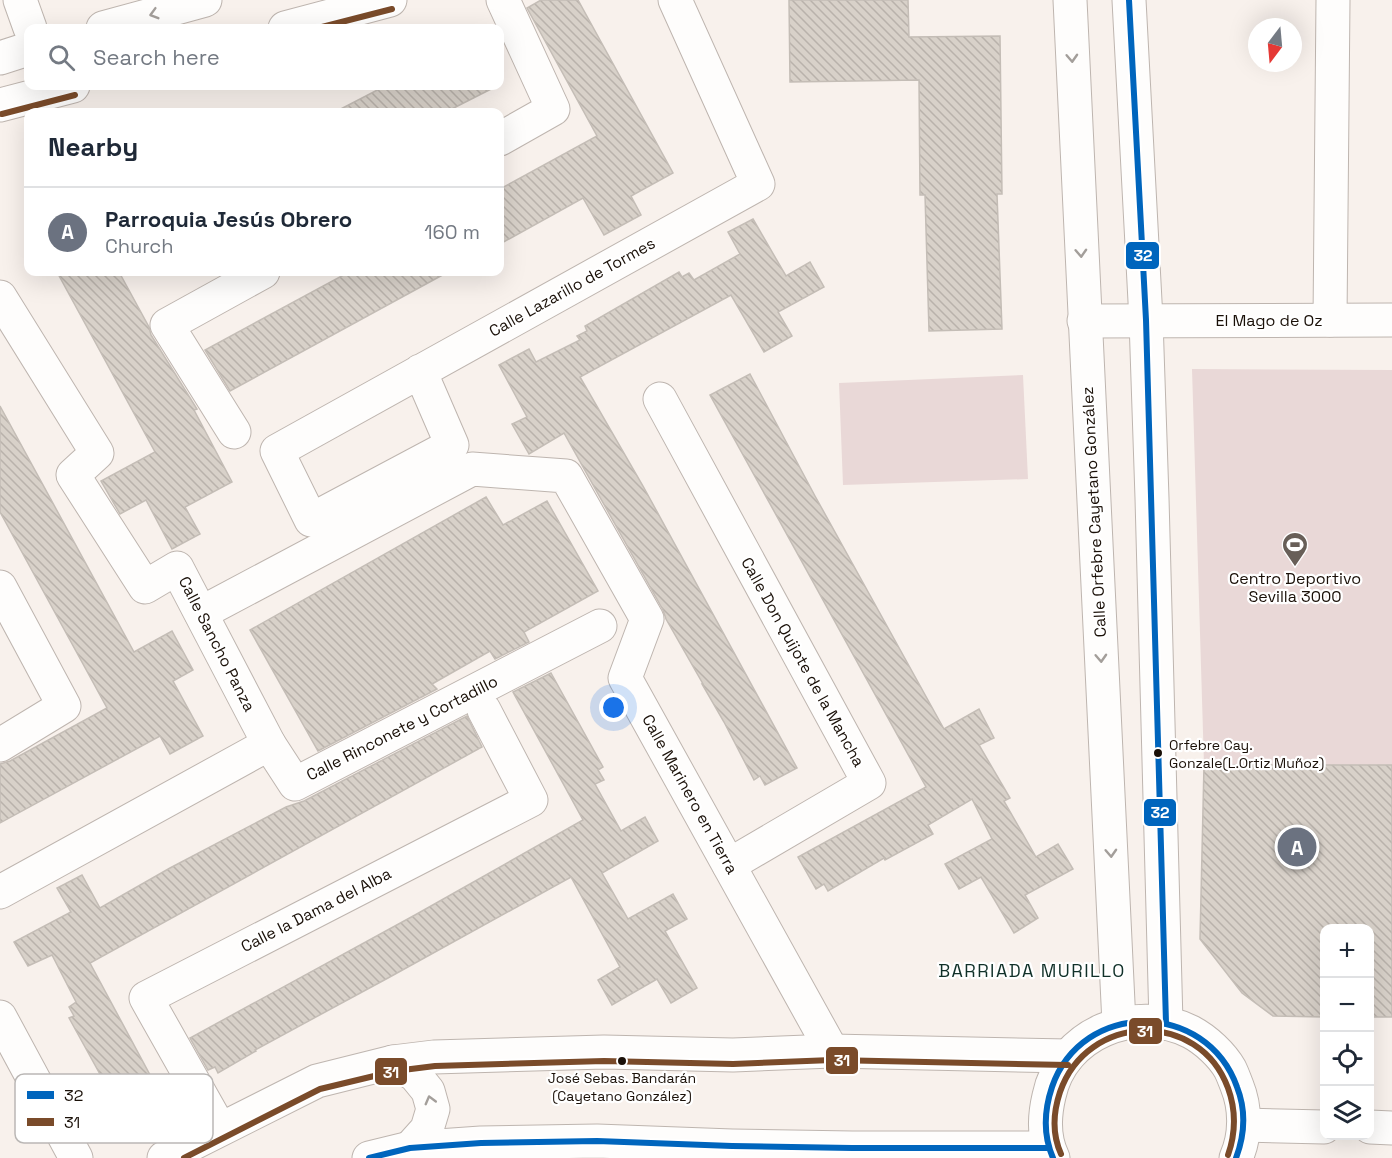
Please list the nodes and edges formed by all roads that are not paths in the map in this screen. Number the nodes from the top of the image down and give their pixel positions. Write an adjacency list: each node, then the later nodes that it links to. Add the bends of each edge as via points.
1 (20, 0): 9 (street)
2 (205, 0): 10 (street, one-way to 10)
3 (390, 0): 11 (street)
4 (503, 0): 16 (street, via 553,109)
5 (675, 0): 23 (street, Calle Lazarillo de Tormes, via 758,184)
6 (1070, 0): 22 (street, Calle Orfebre Cayetano González, one-way to 22)
7 (1129, 0): 19 (street)
8 (1333, 0): 20 (street)
9 (29, 24)
10 (117, 24)
11 (300, 24)
12 (24, 50): 13 (street)
13 (0, 58)
14 (58, 90): 15 (street)
15 (0, 105)
16 (504, 137)
17 (256, 276): 25 (street, via 167,325)
18 (0, 297): 27 (street, Calle Sancho Panza, via 97,453 73,475 145,587 177,568)
19 (1146, 320): 20 (street, El Mago de Oz); 22 (street, El Mago de Oz); 35 (street)
20 (1330, 320): 21 (street, El Mago de Oz)
21 (1392, 320)
22 (1084, 321): 36 (street, Calle Orfebre Cayetano González, one-way to 36)
23 (420, 371): 23 (street, Calle Lazarillo de Tormes, via 277,451 311,520 452,445)
24 (660, 399): 32 (street, Calle Don Quijote de la Mancha, via 869,783)
25 (234, 432)
26 (0, 587): 31 (street, via 64,706)
27 (201, 614): 30 (street, Calle Sancho Panza); 32 (street, Calle Marinero en Tierra, via 472,469 566,476 647,619 625,678)
28 (600, 626): 30 (street, Calle Rinconete y Cortadillo, via 296,784)
29 (484, 710): 41 (street, Calle la Dama del Alba, via 531,800 146,999)
30 (269, 744): 33 (street)
31 (0, 745)
32 (729, 865): 37 (street, Calle Marinero en Tierra)
33 (0, 892)
34 (0, 1017): 40 (street)
35 (1166, 1023): 36 (street); 43 (street, via 1191,1032 1213,1048 1230,1068 1241,1096)
36 (1119, 1024): 38 (street, via 1100,1031)
37 (832, 1051): 38 (street); 39 (street, via 733,1055 604,1052 434,1057)
38 (1068, 1056): 54 (street, via 1051,1084 1044,1116)
39 (393, 1062): 47 (street, via 317,1081); 51 (street, one-way to 39, via 427,1129 433,1109 428,1091 415,1075)
40 (31, 1074)
41 (189, 1074)
42 (213, 1117): 47 (street, Calle la Dama del Alba)
43 (1244, 1125): 44 (street); 58 (street)
44 (1320, 1127)
45 (1374, 1127): 46 (street)
46 (1392, 1128)
47 (220, 1129): 48 (street)
48 (213, 1133)
49 (68, 1143): 55 (street)
50 (193, 1143): 56 (street)
51 (410, 1148): 52 (street); 57 (street)
52 (485, 1150): 53 (street, via 597,1141)
53 (733, 1152): 54 (street, via 852,1148)
54 (1051, 1153)
55 (76, 1158)
56 (164, 1158)
57 (369, 1158)
58 (1236, 1158)

